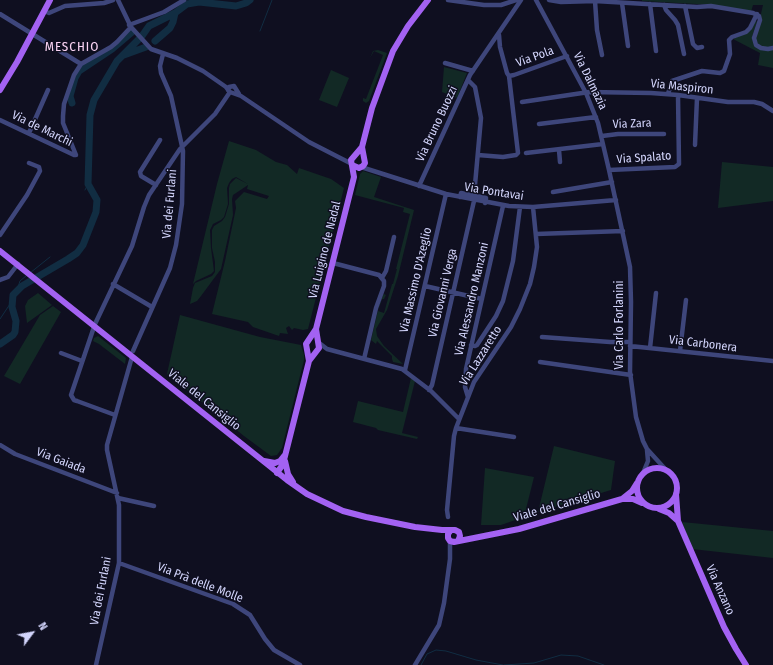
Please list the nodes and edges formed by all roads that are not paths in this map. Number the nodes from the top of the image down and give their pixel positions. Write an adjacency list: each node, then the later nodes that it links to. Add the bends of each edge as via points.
1 (50, 0): 18 (main road)
2 (113, 0): 18 (street, via 63,7 49,13)
3 (118, 0): 21 (street)
4 (184, 0): 21 (street)
5 (428, 0): 58 (main road, via 393,51 372,108)
6 (448, 0): 13 (street, via 484,5)
7 (516, 0): 13 (street)
8 (521, 0): 17 (street, Via Bruno Buozzi)
9 (536, 0): 33 (street, Via Dalmazia)
10 (549, 0): 11 (street)
11 (595, 1): 12 (street); 32 (street)
12 (622, 3): 14 (street); 25 (street)
13 (508, 4): 17 (street, via 512,3)
14 (650, 4): 15 (street); 29 (street)
15 (664, 5): 16 (street); 31 (street, via 678,25)
16 (685, 6): 20 (street, via 711,6); 27 (street, via 693,44 697,48)
17 (515, 8): 22 (street, Via Bruno Buozzi)
18 (44, 11): 23 (main road)
19 (0, 14): 23 (street)
20 (757, 14): 28 (street, via 760,23 754,34 755,42 761,48); 43 (street, via 746,32 729,40 730,54 724,71 702,71 672,81)
21 (135, 32): 30 (street, via 151,49); 35 (street)
22 (500, 32): 24 (street, Via Bruno Buozzi); 26 (street)
23 (32, 34): 35 (street); 39 (main road)
24 (491, 45): 26 (street, via 496,44); 36 (street, Via Bruno Buozzi)
25 (628, 46)
26 (500, 47): 37 (street)
27 (702, 47)
28 (773, 48)
29 (656, 51)
30 (163, 54): 41 (street, via 198,69); 56 (street, Via dei Furlani, via 160,66 162,77 171,96)
31 (684, 54)
32 (602, 55)
33 (567, 56): 37 (street, Via Pola); 42 (street, Via Dalmazia)
34 (445, 63): 36 (street)
35 (81, 64): 51 (street, Via de Marchi, via 72,79 63,116 63,123 76,155)
36 (473, 71): 38 (street, Via Bruno Buozzi)
37 (509, 76): 61 (street, via 518,154 503,157)
38 (468, 80): 61 (street, Via Giovanni Verga, via 475,87 479,104 481,126); 74 (street, Via Bruno Buozzi)
39 (0, 90)
40 (48, 90): 51 (street)
41 (231, 91): 56 (street, via 215,114); 63 (street, via 309,142)
42 (586, 93): 43 (street, Via Maspiron); 46 (street, Via Maspiron); 48 (street, Via Dalmazia)
43 (668, 94): 44 (street, Via Maspiron)
44 (678, 95): 45 (street, Via Maspiron); 70 (street, Via Spalato, via 679,164 675,167)
45 (697, 98): 47 (street, Via Maspiron, via 754,102); 57 (street)
46 (522, 102)
47 (773, 111)
48 (596, 117): 50 (street); 53 (street, Via Dalmazia)
49 (0, 120): 51 (street, Via de Marchi)
50 (539, 124)
51 (29, 133)
52 (664, 134): 53 (street, Via Zara)
53 (602, 136): 55 (street, Via Dalmazia)
54 (160, 140): 73 (street, via 140,172)
55 (603, 144): 59 (street); 70 (street, Via Dalmazia)
56 (182, 146): 64 (street); 68 (street, Via dei Furlani)
57 (695, 146)
58 (362, 147): 62 (main road); 67 (main road)
59 (559, 150): 60 (street); 65 (street)
60 (526, 153)
61 (478, 155): 77 (street, Via Giovanni Verga)
62 (355, 156): 63 (street); 67 (main road, via 360,155); 69 (main road, via 351,160)
63 (340, 157): 69 (street)
64 (173, 159): 68 (street, via 180,159); 73 (street)
65 (560, 162)
66 (29, 163): 84 (street, via 39,167 40,171)
67 (362, 163): 69 (main road, via 357,168); 71 (main road, Via Luigino de Nadal); 74 (street, Via Pontavai, via 373,170)
68 (183, 165): 97 (street, Via dei Furlani, via 182,204 175,252 166,279)
69 (352, 165): 71 (main road, Via Luigino de Nadal)
70 (610, 170): 72 (street, Via Dalmazia)
71 (354, 177): 87 (main road, Via Luigino de Nadal)
72 (612, 182): 75 (street); 78 (street, Via Dalmazia)
73 (156, 185): 91 (street, via 146,203 132,246)
74 (418, 186): 76 (street, Via Pontavai)
75 (554, 192)
76 (446, 194): 77 (street, Via Pontavai); 92 (street, Via Massimo D'Azeglio)
77 (474, 198): 79 (street, Via Pontavai); 93 (street, Via Giovanni Verga)
78 (616, 200): 81 (street, Via Pontavai); 82 (street, Via Carlo Forlanini)
79 (503, 206): 80 (street, Via Pontavai); 95 (street, Via Alessandro Manzoni)
80 (520, 207): 81 (street, Via Pontavai); 104 (street, via 513,261 503,301 477,345)
81 (533, 207): 83 (street, Via Lazzaretto)
82 (623, 231): 83 (street); 103 (street, Via Carlo Forlanini, via 630,276)
83 (536, 234): 120 (street, Via Lazzaretto, via 537,247 528,290 508,332 474,382)
84 (0, 235)
85 (394, 237): 89 (street)
86 (0, 251): 88 (main road, Viale del Cansiglio)
87 (333, 263): 89 (street, via 377,274); 99 (main road, Via Luigino de Nadal)
88 (18, 264): 90 (street, via 8,277); 98 (main road, Viale del Cansiglio)
89 (382, 278): 112 (street, via 384,286)
90 (0, 280)
91 (113, 284): 97 (street); 98 (street)
92 (424, 286): 93 (street); 117 (street, Via Massimo D'Azeglio)
93 (453, 293): 95 (street); 119 (street, Via Giovanni Verga)
94 (656, 293): 105 (street)
95 (482, 299): 104 (street, Via Alessandro Manzoni)
96 (686, 300): 109 (street)
97 (152, 307): 111 (street, Via dei Furlani)
98 (94, 326): 111 (main road, Viale del Cansiglio); 113 (street)
99 (316, 330): 101 (main road, Via Luigino de Nadal); 102 (main road, Via Luigino de Nadal)
100 (542, 337): 103 (street, Via Carbonera)
101 (307, 342): 102 (main road, via 312,339); 106 (main road, Via Luigino de Nadal)
102 (318, 342): 107 (street); 108 (main road, Via Luigino de Nadal, via 319,348)
103 (630, 344): 105 (street, Via Carbonera); 118 (street, Via Carlo Forlanini)
104 (471, 345): 120 (street, Via Alessandro Manzoni, via 465,390)
105 (650, 348): 109 (street, Via Carbonera)
106 (306, 349): 108 (main road, via 310,352); 114 (main road, Via Luigino de Nadal)
107 (326, 349): 108 (street); 112 (street)
108 (316, 351): 114 (main road, Via Luigino de Nadal)
109 (680, 351): 115 (street, Via Carbonera)
110 (61, 353): 113 (street)
111 (133, 354): 121 (street, Via dei Furlani); 128 (main road, Viale del Cansiglio)
112 (364, 359): 117 (street)
113 (82, 361): 121 (street, via 71,392 72,398)
114 (309, 361): 127 (main road, Via Luigino de Nadal)
115 (773, 361)
116 (540, 362): 118 (street)
117 (405, 370): 119 (street)
118 (631, 375): 126 (street, Via Carlo Forlanini, via 636,417)
119 (429, 390): 122 (street)
120 (468, 397): 122 (street, Via Lazzaretto)
121 (115, 415): 135 (street, Via dei Furlani, via 107,450)
122 (460, 419): 123 (street, Via Lazzaretto)
123 (456, 428): 124 (street); 140 (street, Via Lazzaretto)
124 (514, 437)
125 (0, 445): 135 (street, Via Gaiada, via 14,454)
126 (647, 449): 129 (street, Via Carlo Forlanini); 131 (street, Via Carlo Forlanini, via 648,461)
127 (285, 456): 128 (main road, via 275,463); 130 (main road, Via Luigino de Nadal); 133 (main road, Via Luigino de Nadal, via 288,474)
128 (262, 461): 130 (main road, Viale del Cansiglio)
129 (667, 471): 131 (main road, via 652,468); 134 (main road, via 675,479)
130 (277, 473): 133 (main road, Viale del Cansiglio)
131 (643, 473): 132 (main road)
132 (637, 483): 136 (main road, Viale del Cansiglio); 137 (main road, via 637,494)
133 (297, 488): 142 (main road, Viale del Cansiglio, via 343,511)
134 (676, 494): 139 (main road, via 672,502); 141 (main road, Via Anzano)
135 (118, 495): 138 (street, Via Gaiada); 146 (street, Via dei Furlani)
136 (622, 499): 137 (main road, Viale del Cansiglio, via 633,499); 144 (main road, Viale del Cansiglio)
137 (642, 503): 139 (main road, via 650,508)
138 (154, 506)
139 (659, 509): 141 (main road)
140 (448, 517)
141 (678, 521): 150 (main road, Via Anzano, via 724,627)
142 (415, 527): 143 (main road, Viale del Cansiglio); 145 (main road, Viale del Cansiglio, via 444,534)
143 (456, 531): 144 (main road, Viale del Cansiglio, via 467,535); 145 (main road, via 460,536); 145 (main road, via 449,532)
144 (497, 534): 145 (main road, Viale del Cansiglio)
145 (453, 540): 149 (street, via 439,625)
146 (119, 563): 147 (street, Via dei Furlani); 148 (street, Via Prà delle Molle, via 238,606 250,615 274,650)
147 (96, 665)
148 (300, 665)
149 (415, 665)
150 (746, 665)

